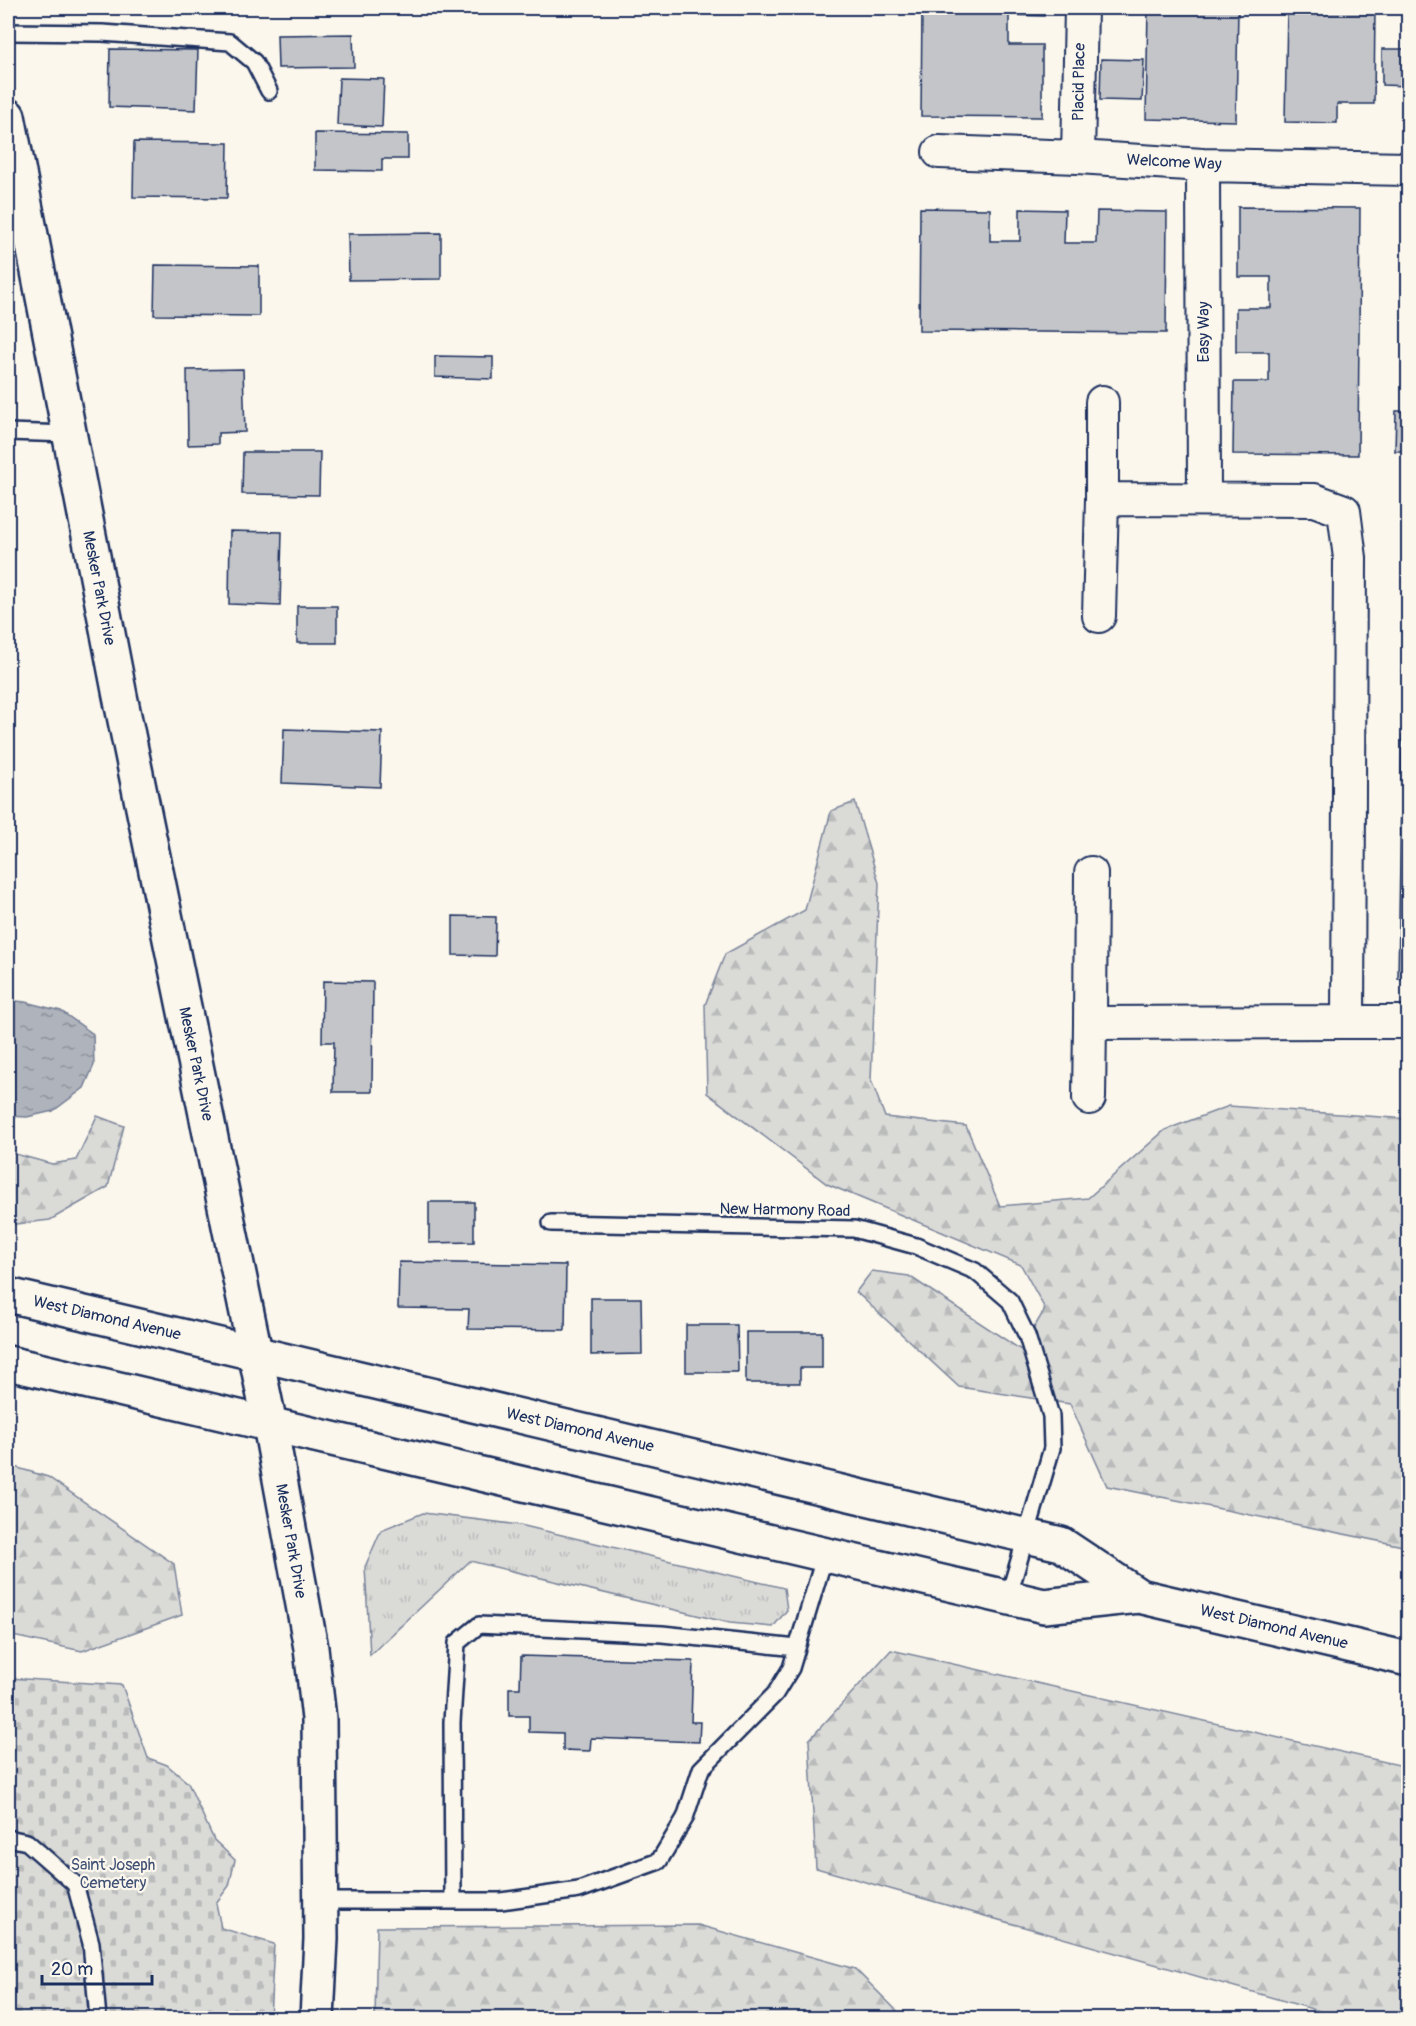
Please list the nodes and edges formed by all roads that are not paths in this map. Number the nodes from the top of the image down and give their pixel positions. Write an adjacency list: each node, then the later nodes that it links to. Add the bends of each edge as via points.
1 (1081, 8): 6 (street, Placid Place)
2 (8, 32): 3 (lane, via 102,33 230,42 254,62)
3 (269, 91)
4 (8, 117): 11 (main road, Mesker Park Drive)
5 (939, 152): 6 (street, Welcome Way)
6 (1078, 157): 7 (street, Welcome Way)
7 (1203, 165): 8 (street, Welcome Way); 12 (street, Easy Way)
8 (1408, 169)
9 (1102, 402): 13 (street)
10 (8, 432): 11 (lane)
11 (69, 434): 22 (main road, Mesker Park Drive)
12 (1204, 498): 13 (street); 16 (street, via 1314,500 1344,511 1350,558)
13 (1102, 499): 14 (street)
14 (1099, 616)
15 (1091, 873): 18 (street)
16 (1348, 1022): 17 (street); 18 (street)
17 (1408, 1022)
18 (1090, 1023): 19 (street)
19 (1089, 1098)
20 (551, 1223): 25 (lane, New Harmony Road, via 854,1229 916,1246 975,1271 1010,1301 1028,1336 1051,1416 1052,1448)
21 (8, 1295): 22 (main road, West Diamond Avenue)
22 (255, 1353): 24 (main road, Mesker Park Drive); 25 (main road, West Diamond Avenue)
23 (8, 1363): 24 (main road, West Diamond Avenue)
24 (270, 1425): 26 (main road, West Diamond Avenue); 32 (main road, Mesker Park Drive, via 311,1648 319,1719)
25 (1026, 1536): 27 (main road, West Diamond Avenue, via 1061,1544); 28 (lane, New Harmony Road)
26 (825, 1555): 28 (main road, West Diamond Avenue); 29 (lane)
27 (1139, 1596): 28 (main road, West Diamond Avenue, via 1044,1606); 30 (main road, West Diamond Avenue)
28 (1008, 1598)
29 (797, 1648): 33 (lane, via 791,1668 775,1694 701,1769 685,1818 658,1861 579,1890 501,1901); 33 (lane, via 662,1634 479,1625 457,1643 452,1722)
30 (1408, 1659)
31 (8, 1838): 34 (lane, via 27,1842 75,1884 91,1943)
32 (320, 1901): 33 (lane); 35 (main road, Mesker Park Drive)
33 (453, 1901)
34 (98, 2019)
35 (317, 2019)

